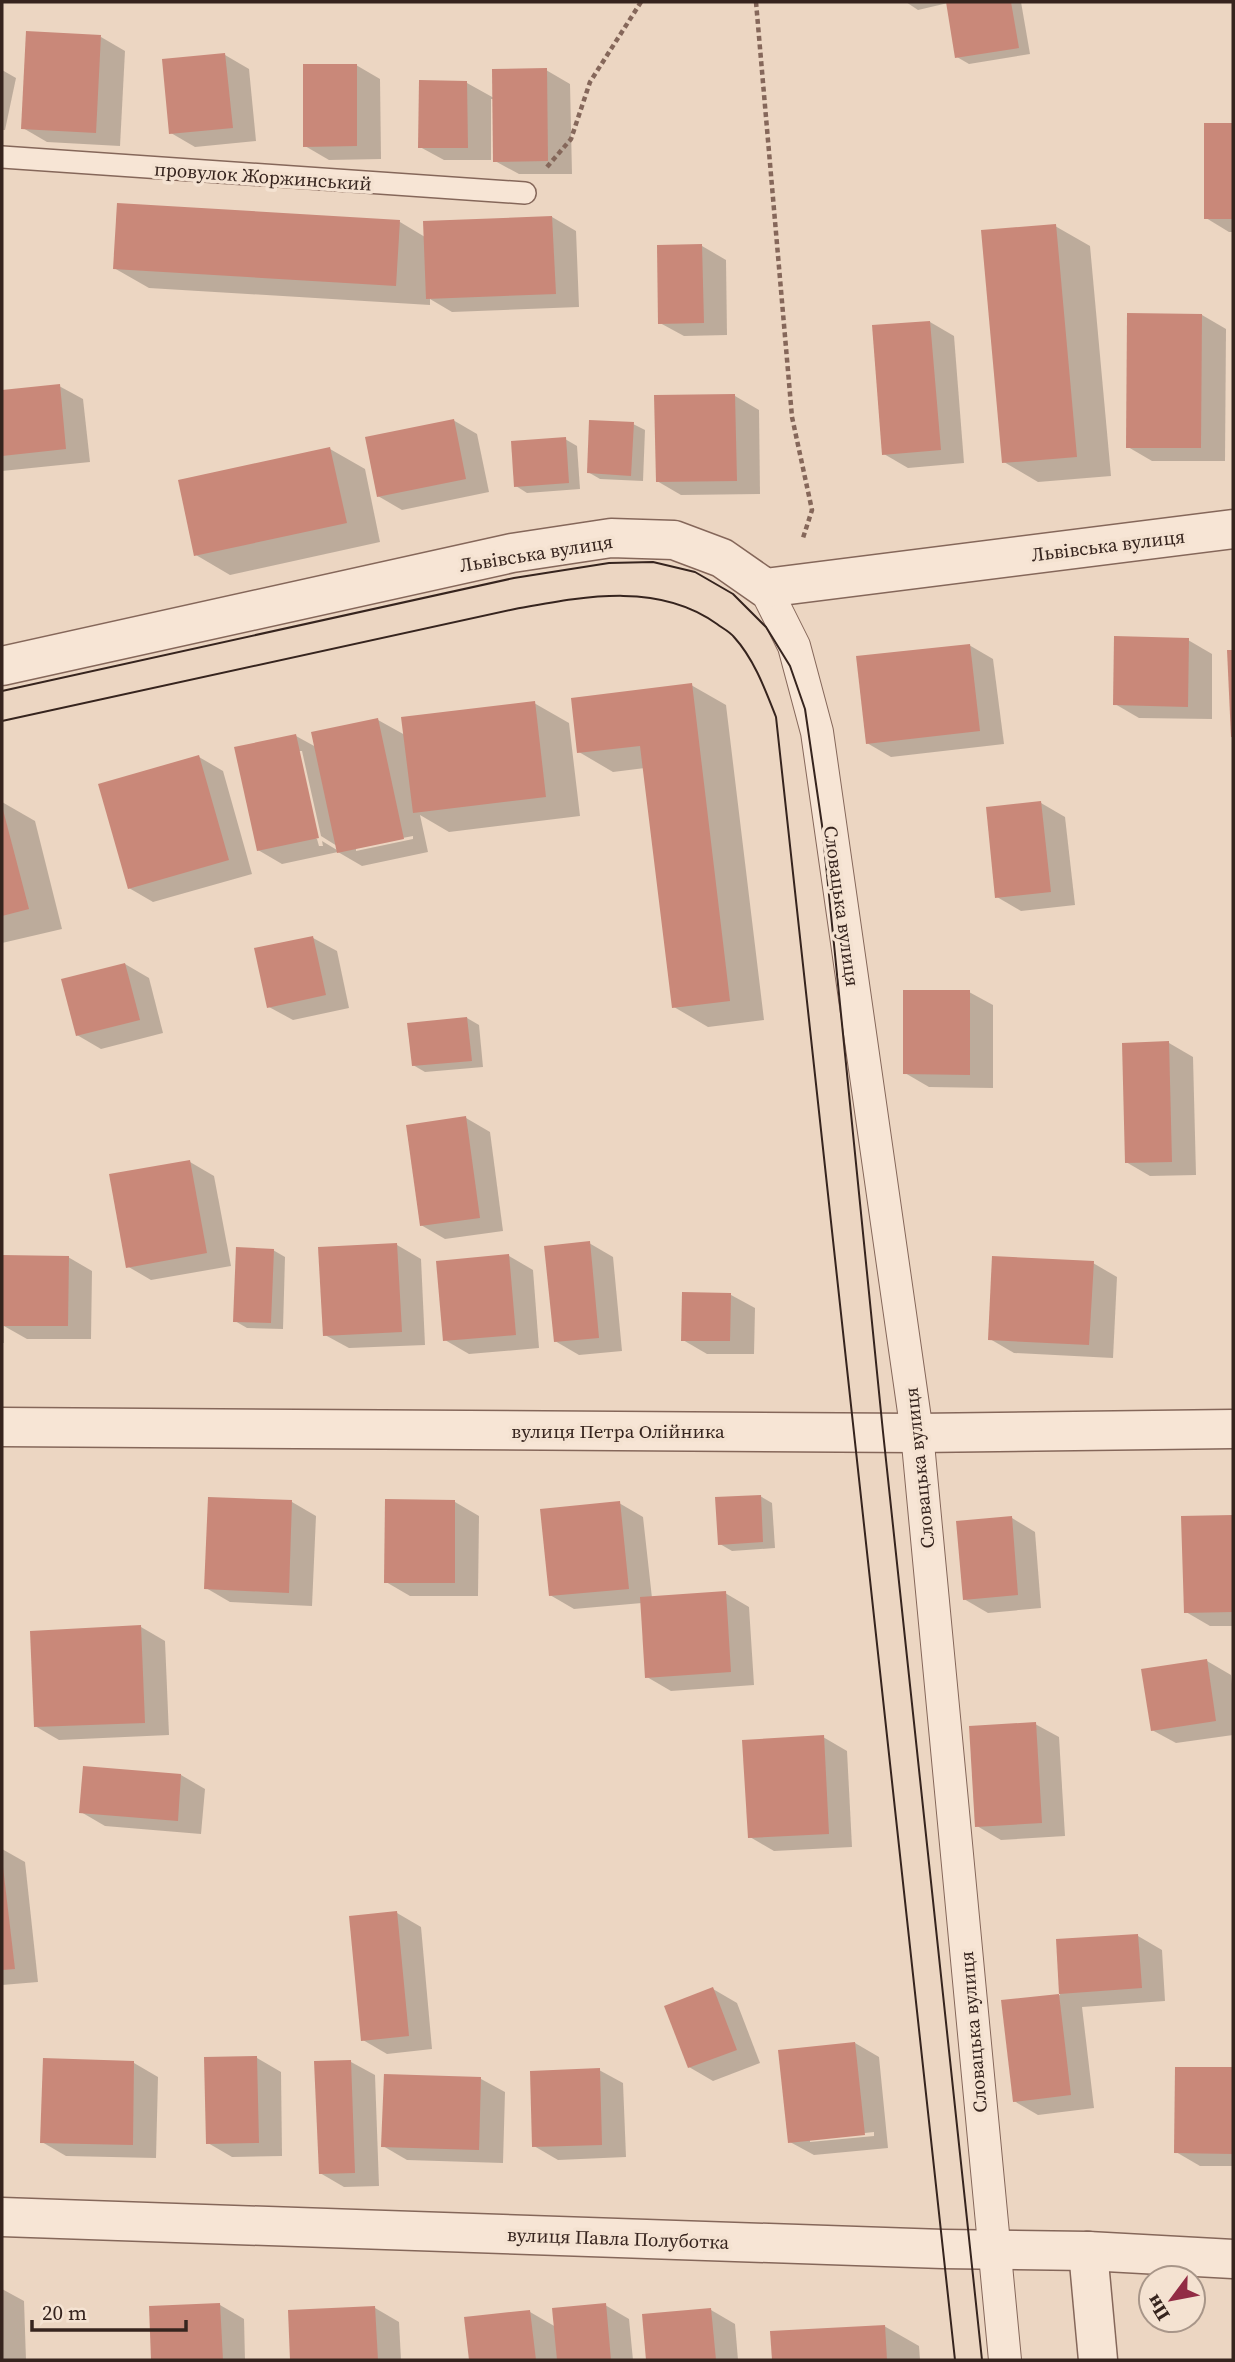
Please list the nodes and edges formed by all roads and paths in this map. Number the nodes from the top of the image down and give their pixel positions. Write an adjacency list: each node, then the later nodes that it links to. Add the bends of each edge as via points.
1 (641, 2): 4 (path, via 590,82 571,139)
2 (755, 2): 6 (path, via 792,417 812,510 795,563)
3 (2, 158): 4 (lane, провулок Жоржинський)
4 (525, 193)
5 (1233, 529): 6 (street, Львівська вулиця)
6 (765, 588): 7 (street, Львівська вулиця, via 722,558 674,540 611,538 512,553); 10 (street, Словацька вулиця, via 794,646 817,733)
7 (2, 666)
8 (2, 1427): 10 (street, вулиця Петра Олійника)
9 (1233, 1429): 10 (street, вулиця Петра Олійника)
10 (917, 1433): 12 (street, Словацька вулиця)
11 (2, 2217): 12 (street, вулиця Павла Полуботка)
12 (993, 2250): 13 (street, вулиця Павла Полуботка); 15 (street, Словацька вулиця)
13 (1088, 2251): 14 (street, вулиця Павла Полуботка); 16 (street)
14 (1233, 2259)
15 (1005, 2360)
16 (1098, 2360)

